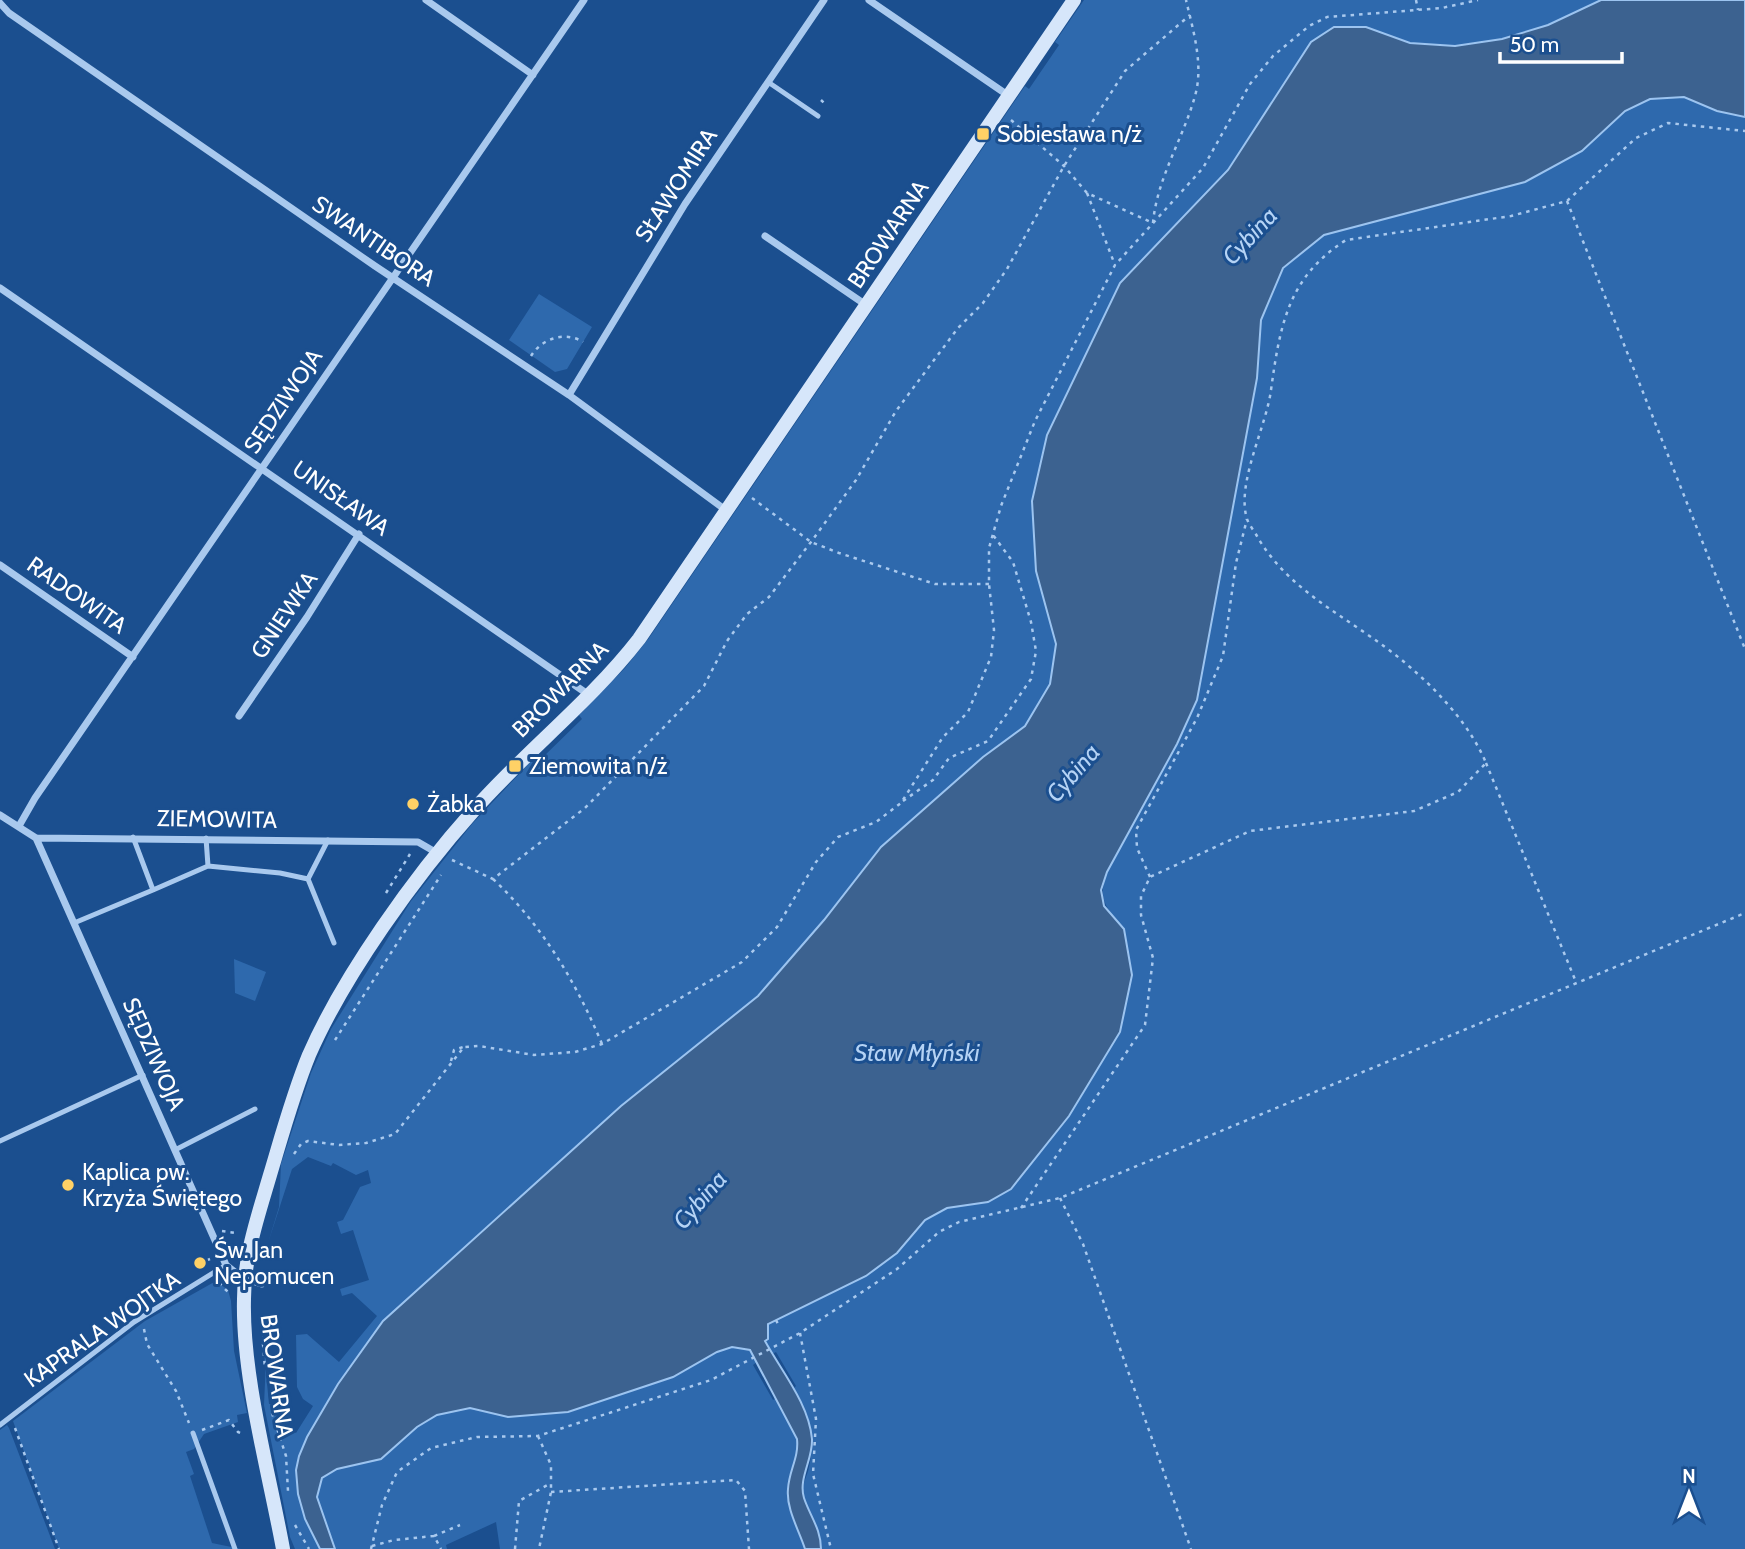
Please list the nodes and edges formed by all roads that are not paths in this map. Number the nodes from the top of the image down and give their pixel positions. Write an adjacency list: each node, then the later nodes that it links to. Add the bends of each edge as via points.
1 (426, 0): 7 (street)
2 (584, 0): 7 (street, SĘDZIWOJA)
3 (824, 0): 8 (street, SŁAWOMIRA)
4 (870, 0): 9 (street)
5 (1074, 0): 9 (street, BROWARNA)
6 (0, 3): 12 (street, SWANTIBORA)
7 (533, 75): 12 (street, SĘDZIWOJA)
8 (768, 82): 10 (lane); 15 (street, SŁAWOMIRA, via 685,204)
9 (1009, 96): 14 (street, BROWARNA)
10 (818, 116)
11 (765, 236): 14 (street)
12 (394, 278): 15 (street, SWANTIBORA); 16 (street, SĘDZIWOJA)
13 (0, 288): 16 (street, UNISŁAWA)
14 (867, 305): 17 (street, BROWARNA)
15 (569, 395): 17 (street, SWANTIBORA)
16 (262, 467): 18 (street, UNISŁAWA); 20 (street, SĘDZIWOJA)
17 (727, 511): 21 (street, BROWARNA, via 639,639)
18 (359, 534): 21 (street, UNISŁAWA); 22 (street, GNIEWKA)
19 (0, 565): 20 (street, RADOWITA)
20 (133, 657): 24 (street, SĘDZIWOJA)
21 (589, 695): 29 (street, BROWARNA, via 495,786)
22 (239, 716)
23 (0, 815): 24 (street)
24 (19, 826): 26 (street)
25 (133, 837): 26 (street, ZIEMOWITA); 27 (street, ZIEMOWITA); 32 (lane)
26 (36, 838): 33 (street, SĘDZIWOJA)
27 (206, 838): 28 (street, ZIEMOWITA); 30 (lane)
28 (328, 840): 29 (street, ZIEMOWITA, via 418,842); 31 (lane)
29 (442, 856): 40 (street, BROWARNA, via 382,932 310,1053 252,1234)
30 (208, 866): 31 (lane); 32 (lane)
31 (308, 879): 34 (lane)
32 (153, 890): 33 (lane)
33 (74, 923): 35 (street, SĘDZIWOJA)
34 (334, 943)
35 (143, 1075): 37 (lane); 38 (street, SĘDZIWOJA)
36 (255, 1109): 38 (lane)
37 (0, 1141)
38 (175, 1150): 39 (street, SĘDZIWOJA)
39 (226, 1265): 40 (street, SĘDZIWOJA); 42 (lane, KAPRALA WOJTKA, via 145,1315)
40 (245, 1280): 41 (lane); 45 (street, BROWARNA, via 246,1339)
41 (262, 1285)
42 (0, 1425)
43 (193, 1433): 44 (lane)
44 (235, 1549)
45 (284, 1549)

